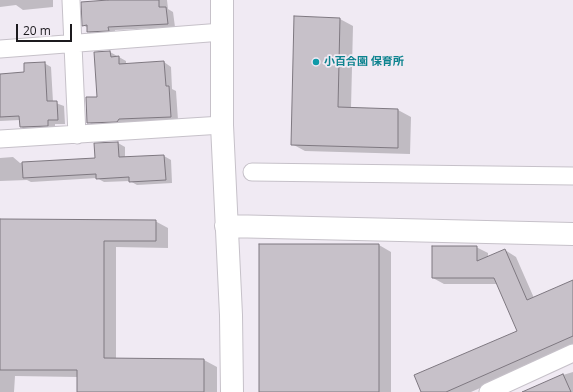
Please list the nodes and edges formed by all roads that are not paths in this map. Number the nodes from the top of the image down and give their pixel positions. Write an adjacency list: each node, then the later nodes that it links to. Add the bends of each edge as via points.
1 (72, 0): 4 (street)
2 (222, 0): 3 (street)
3 (222, 32): 4 (street); 6 (street)
4 (72, 44): 5 (street); 7 (street)
5 (0, 49)
6 (222, 125): 7 (street); 11 (street)
7 (77, 135): 8 (street)
8 (0, 139)
9 (252, 172): 10 (street)
10 (573, 176)
11 (226, 226): 12 (street); 14 (street)
12 (573, 234)
13 (573, 353): 15 (street)
14 (232, 392)
15 (488, 392)

